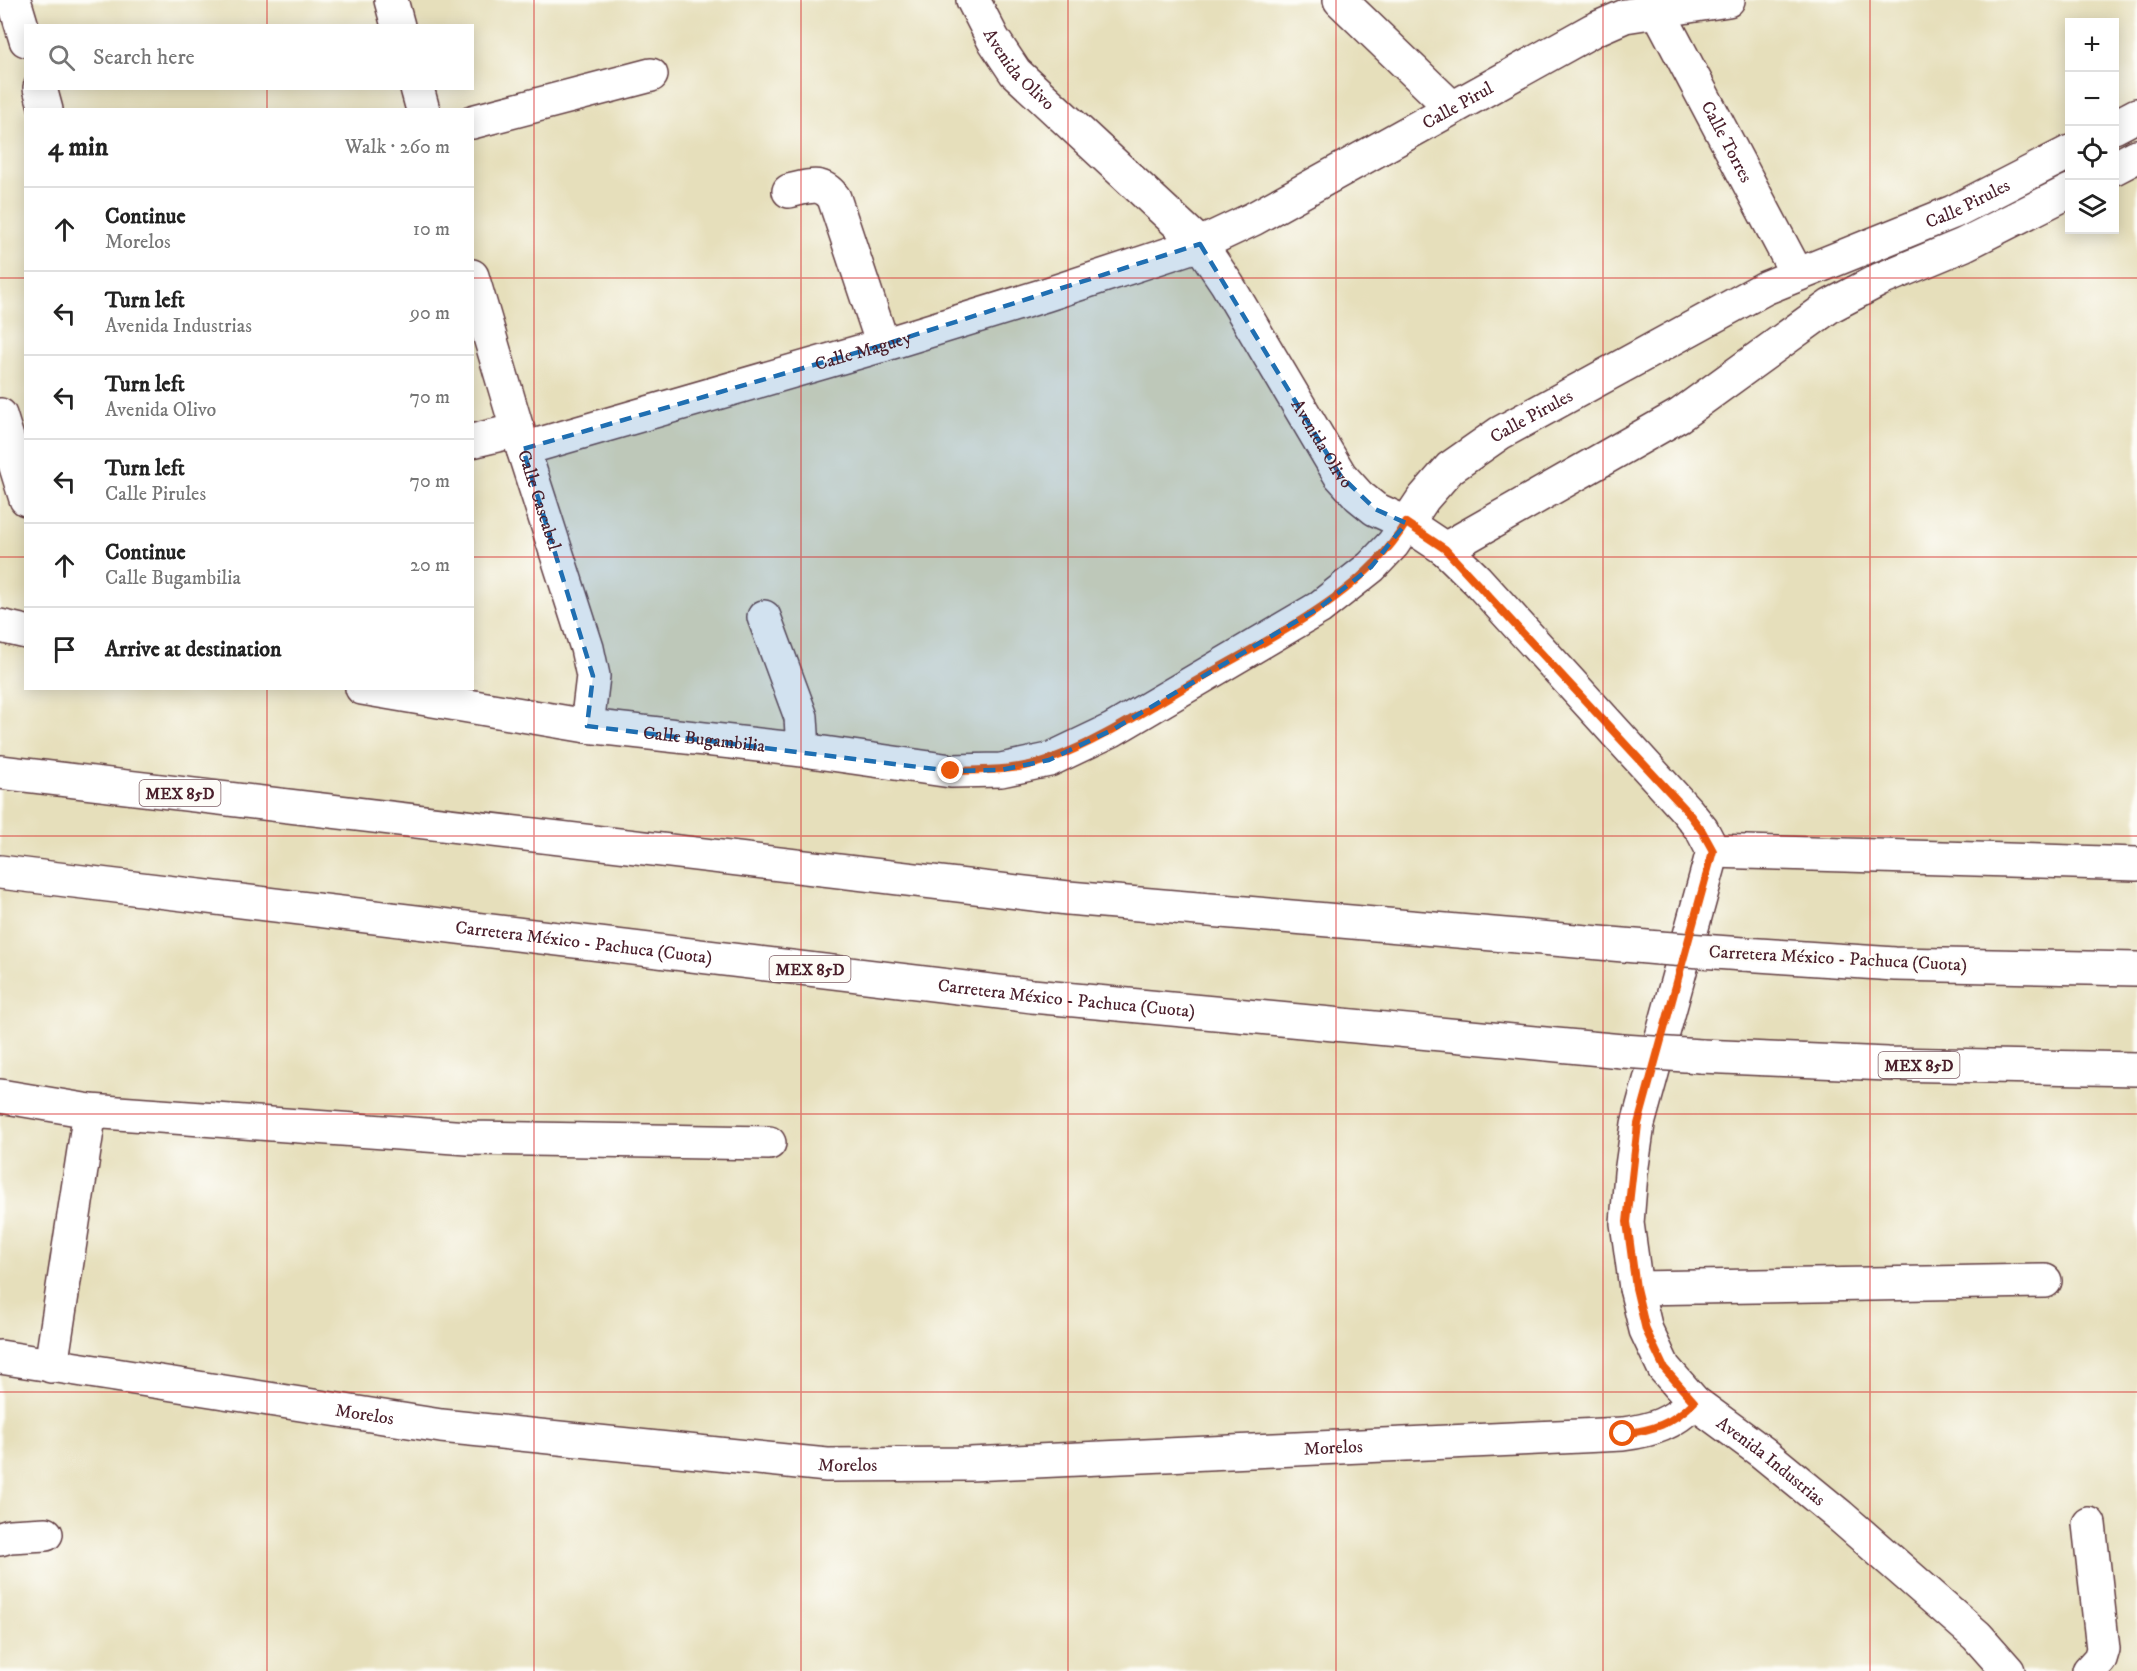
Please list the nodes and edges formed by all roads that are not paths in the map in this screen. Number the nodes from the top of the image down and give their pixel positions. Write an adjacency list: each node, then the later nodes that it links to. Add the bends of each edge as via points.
1 (14, 0): 9 (main road)
2 (391, 0): 8 (main road)
3 (973, 0): 24 (main road, Avenida Olivo, via 1015,72)
4 (1340, 0): 13 (main road)
5 (1728, 0): 6 (main road, Calle Pirul)
6 (1677, 5): 7 (main road, Calle Pirul); 25 (main road, Calle Torres)
7 (1619, 8): 13 (main road, Calle Pirul, via 1593,30)
8 (397, 24)
9 (24, 33)
10 (651, 75): 17 (main road)
11 (40, 90): 14 (main road)
12 (418, 90): 15 (main road)
13 (1451, 107): 24 (main road, Calle Pirul, via 1253,219)
14 (44, 108)
15 (422, 108)
16 (2137, 115): 18 (main road)
17 (474, 121)
18 (2117, 126)
19 (2065, 155): 25 (main road, Calle Pirules, via 1953,212)
20 (2137, 156): 21 (main road)
21 (2119, 166)
22 (789, 191): 27 (main road, via 818,185 834,198)
23 (2065, 194): 33 (main road, via 1830,306 1680,415)
24 (1200, 244): 27 (main road, Calle Maguey); 32 (main road, Avenida Olivo, via 1340,475 1375,509)
25 (1797, 274): 32 (main road, Calle Pirules, via 1500,433 1450,468)
26 (474, 283): 29 (main road, Calle Cascabel)
27 (883, 345): 29 (main road, Calle Maguey)
28 (0, 415): 31 (main road)
29 (521, 439): 30 (main road, Calle Maguey); 38 (main road, Calle Cascabel, via 587,648 593,676)
30 (474, 441)
31 (24, 493)
32 (1406, 523): 33 (main road, Avenida Olivo); 40 (main road, Calle Pirules, via 1371,567 1319,608 1112,730)
33 (1445, 549): 42 (main road, Avenida Olivo, via 1687,811)
34 (764, 618): 39 (main road, via 801,717)
35 (0, 626): 36 (main road)
36 (24, 632)
37 (374, 690): 38 (main road, Calle Bugambilia)
38 (587, 726): 39 (main road, Calle Bugambilia)
39 (803, 750): 40 (main road, Calle Bugambilia, via 951,771 1001,770)
40 (1049, 760)
41 (0, 772): 45 (main road, Carretera México - Pachuca (Cuota) / MEX 85D, bridge, via 1068,898 1743,954 1895,964)
42 (1713, 851): 43 (main road); 51 (main road, Avenida Industrias, via 1638,1124 1627,1222)
43 (2137, 864)
44 (0, 872): 46 (main road, Carretera México - Pachuca (Cuota) / MEX 85D, bridge, via 1032,996 1622,1051 1888,1064)
45 (2137, 969)
46 (2137, 1069)
47 (0, 1096): 48 (main road)
48 (90, 1111): 49 (main road, via 468,1138); 53 (main road)
49 (769, 1143)
50 (2045, 1281): 51 (main road)
51 (1636, 1288): 54 (main road, Avenida Industrias, via 1646,1330 1664,1368)
52 (0, 1357): 53 (main road, Morelos)
53 (51, 1366): 54 (main road, Morelos, via 441,1426 827,1465 959,1464 1623,1434 1664,1425)
54 (1694, 1402): 58 (main road, Avenida Industrias, via 1840,1516 1977,1636)
55 (2089, 1524): 59 (main road, via 2103,1649)
56 (46, 1534): 57 (main road)
57 (0, 1539)
58 (2008, 1671)
59 (2089, 1671)

